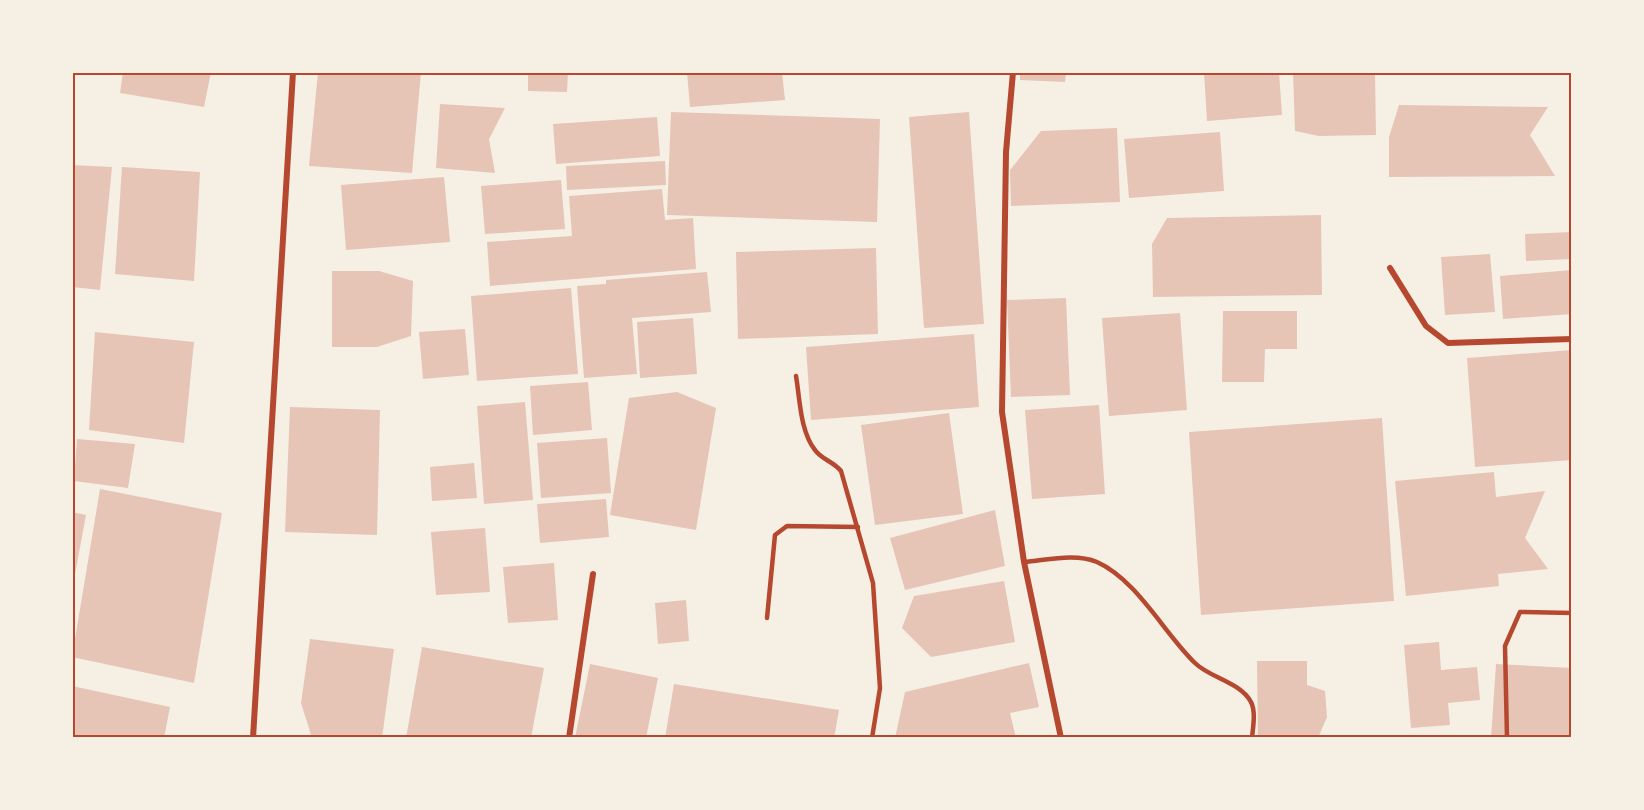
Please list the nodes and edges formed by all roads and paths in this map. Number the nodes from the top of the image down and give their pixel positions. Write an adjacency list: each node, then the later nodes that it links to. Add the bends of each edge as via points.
1 (293, 72): 11 (street)
2 (1012, 72): 7 (street, via 1006,152 1002,412)
3 (1390, 268): 4 (street, via 1426,326 1448,343)
4 (1572, 339)
5 (796, 376): 6 (lane, via 807,438 816,453 841,471)
6 (858, 527): 10 (lane, via 787,526 778,530); 13 (lane, via 873,583 879,648 880,688)
7 (1024, 562): 14 (street); 15 (lane, via 1075,557 1095,561 1113,571 1198,666 1242,691 1251,702 1254,716)
8 (593, 574): 12 (street)
9 (1572, 613): 16 (lane, via 1520,612 1505,646)
10 (767, 618)
11 (253, 738)
12 (569, 738)
13 (872, 738)
14 (1061, 738)
15 (1252, 738)
16 (1507, 738)

